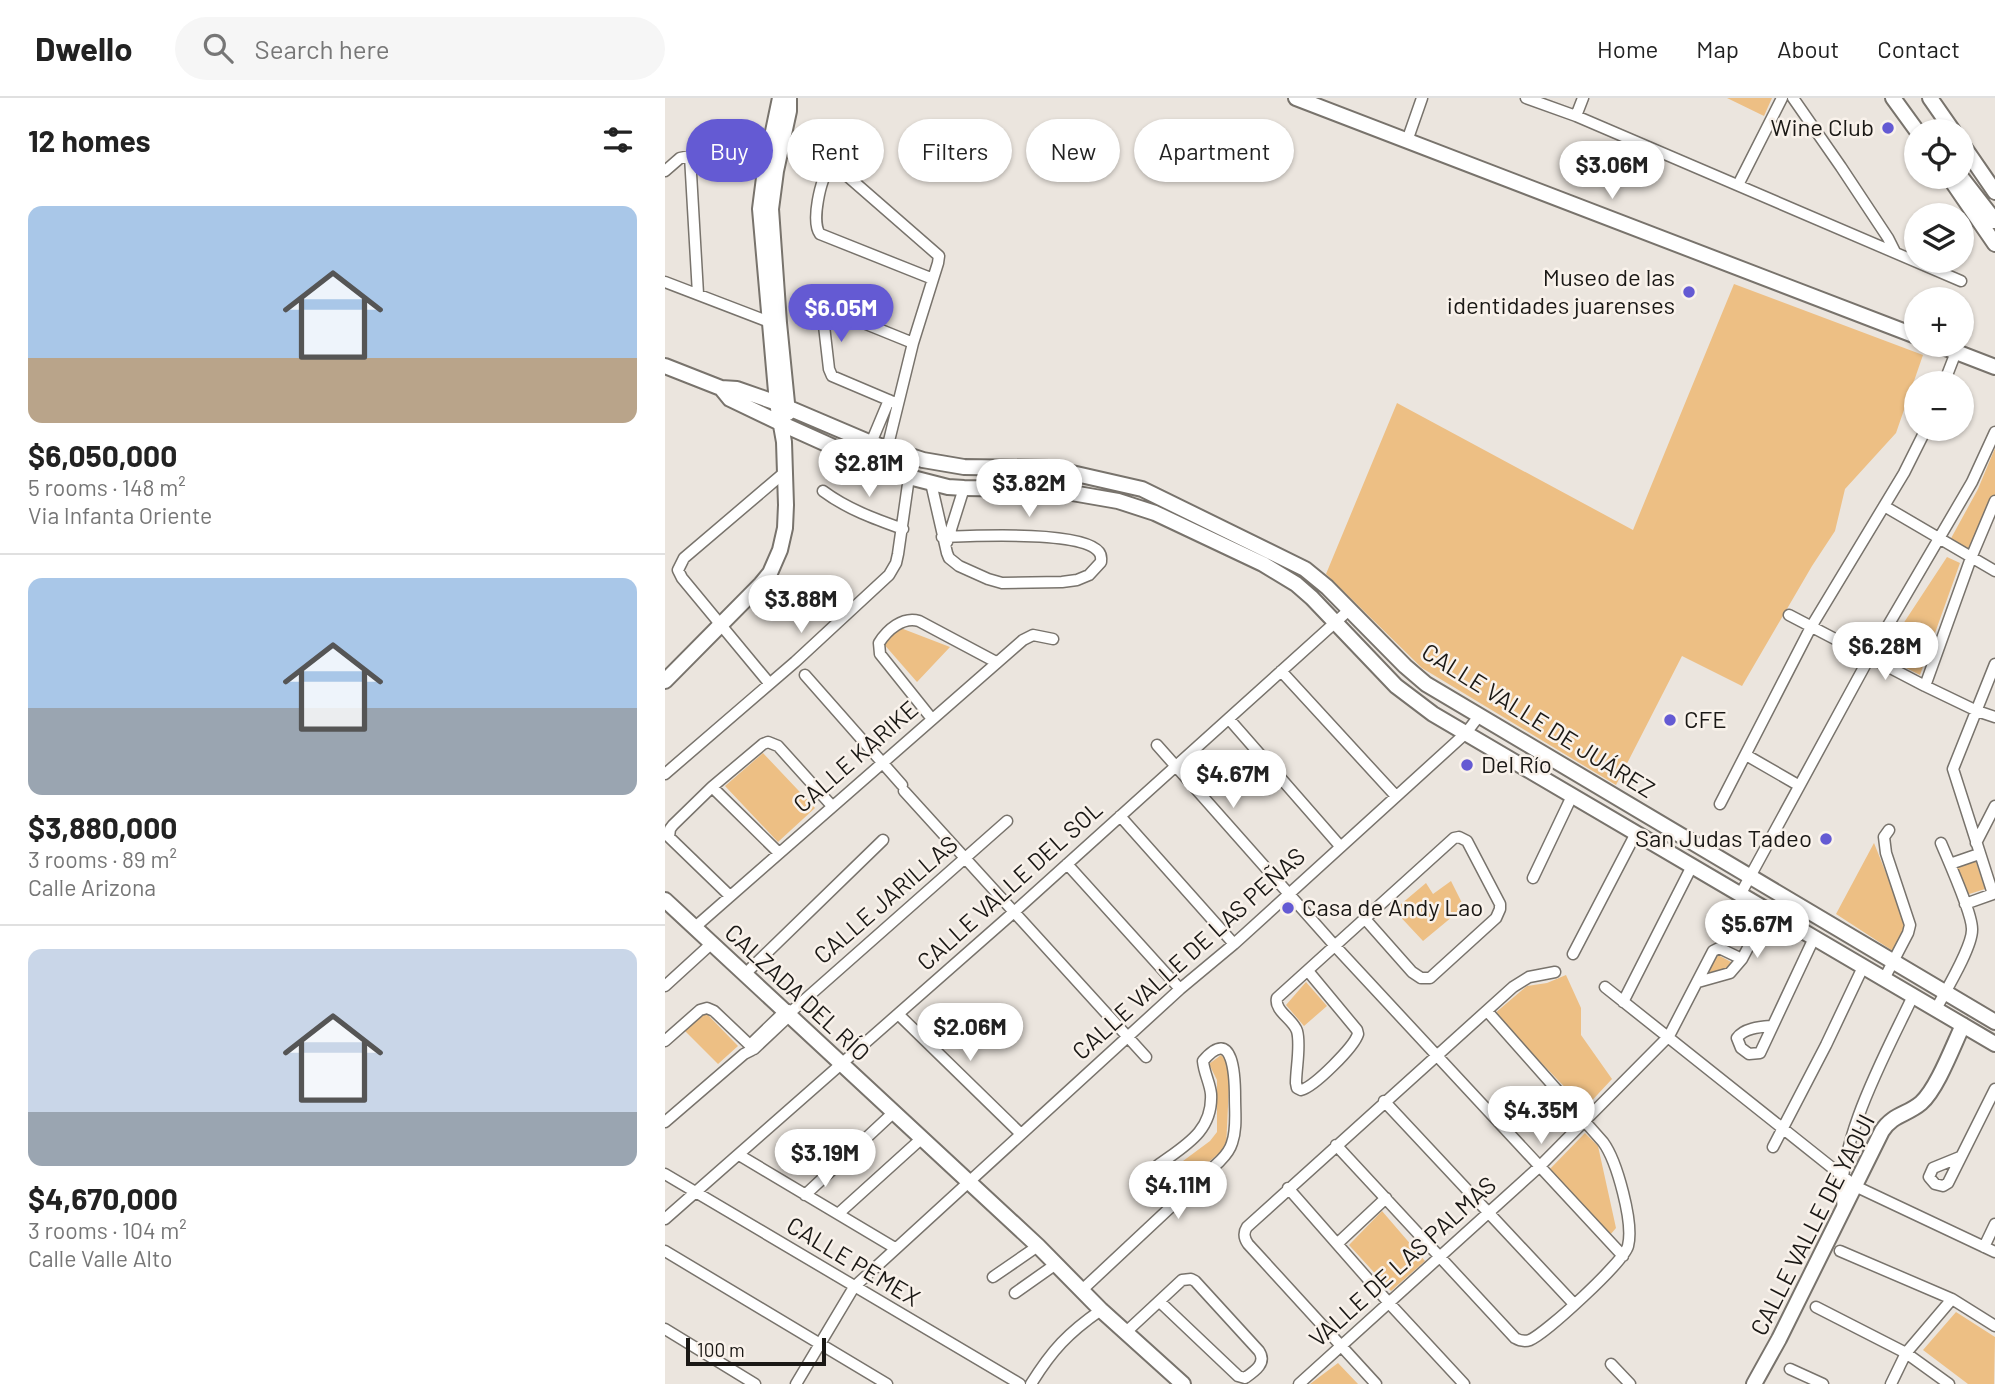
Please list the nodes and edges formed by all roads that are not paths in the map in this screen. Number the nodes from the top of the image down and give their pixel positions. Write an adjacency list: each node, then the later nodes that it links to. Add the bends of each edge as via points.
1 (780, 98): 15 (street)
2 (789, 98): 18 (street, via 787,121)
3 (1296, 98): 14 (street)
4 (1422, 98): 14 (street)
5 (1526, 98): 11 (street)
6 (1583, 98): 11 (street)
7 (1782, 98): 22 (street)
8 (1793, 98): 28 (street)
9 (1893, 98): 12 (street)
10 (1930, 98): 13 (street)
11 (1576, 116): 22 (street)
12 (1908, 119)
13 (1945, 119)
14 (1407, 141): 34 (street)
15 (773, 149)
16 (686, 157): 19 (street)
17 (1974, 161): 25 (street)
18 (773, 162)
19 (665, 171)
20 (691, 182): 32 (street)
21 (766, 182): 33 (street, via 760,220)
22 (1738, 185): 28 (street)
23 (1957, 189): 27 (street)
24 (1970, 189): 26 (street)
25 (1995, 192)
26 (1995, 221)
27 (1995, 244)
28 (1895, 252): 30 (street)
29 (933, 279): 29 (street, via 817,230 821,191 830,168 845,173 939,256); 35 (street)
30 (1961, 281)
31 (665, 282): 32 (street)
32 (698, 295): 33 (street)
33 (774, 323): 41 (street)
34 (1904, 331)
35 (913, 343): 40 (street); 40 (street, via 834,311 825,313 832,376)
36 (1969, 357): 38 (street)
37 (665, 366): 39 (street)
38 (1995, 367)
39 (721, 388): 41 (street, CALLE VALLE DE JUÁREZ, via 737,389); 43 (street, CALLE VALLE DE JUÁREZ, via 730,399)
40 (894, 402): 47 (street); 48 (street)
41 (783, 406): 42 (street, CALLE VALLE DE JUÁREZ); 43 (street)
42 (816, 420): 45 (street); 47 (street, CALLE VALLE DE JUÁREZ)
43 (785, 425): 45 (street, CALLE VALLE DE JUÁREZ); 50 (street)
44 (1995, 432): 60 (street)
45 (809, 436): 51 (street, CALLE VALLE DE JUÁREZ)
46 (1920, 441): 57 (street)
47 (871, 443): 48 (street, CALLE VALLE DE JUÁREZ)
48 (887, 449): 49 (street, CALLE VALLE DE JUÁREZ, via 964,467)
49 (1050, 468): 54 (street); 62 (street, CALLE VALLE DE JUÁREZ, via 1142,489)
50 (785, 472): 68 (street, via 785,528 780,550 770,573); 68 (street, via 684,558 678,570)
51 (909, 477): 52 (street, CALLE VALLE DE JUÁREZ); 58 (street)
52 (931, 483): 53 (street, CALLE VALLE DE JUÁREZ); 59 (street)
53 (964, 488): 54 (street, CALLE VALLE DE JUÁREZ); 59 (street)
54 (1049, 489): 64 (street, CALLE VALLE DE JUÁREZ, via 1146,509)
55 (823, 491): 58 (street, via 838,502)
56 (1995, 501): 61 (street)
57 (1884, 506): 60 (street); 69 (street)
58 (903, 529): 77 (street, via 889,575)
59 (946, 540): 59 (street, via 949,558 959,566 1002,583 1071,582 1089,575 1101,562 1097,549 1055,537)
60 (1940, 540): 61 (street); 71 (street)
61 (1971, 558): 63 (street); 78 (street)
62 (1305, 569): 64 (street); 65 (street, CALLE VALLE DE JUÁREZ)
63 (1995, 570)
64 (1296, 584): 67 (street, CALLE VALLE DE JUÁREZ)
65 (1349, 610): 67 (street, CALLE VALLE DEL SOL); 80 (street, CALLE VALLE DE JUÁREZ, via 1426,684)
66 (1789, 615): 69 (street)
67 (1334, 622): 74 (street, CALLE VALLE DEL SOL); 84 (street, CALLE VALLE DE JUÁREZ, via 1408,696)
68 (720, 625): 75 (street); 77 (street)
69 (1811, 627): 71 (street); 86 (street)
70 (1053, 639): 72 (street, CALLE KARIKE, via 1027,636)
71 (1869, 658): 78 (street); 90 (street)
72 (996, 662): 82 (street, CALLE KARIKE); 82 (street, via 912,619 884,636 880,653)
73 (1995, 664): 79 (street)
74 (1281, 671): 83 (street, CALLE VALLE DEL SOL); 92 (street)
75 (667, 675)
76 (805, 676): 87 (street)
77 (769, 683): 89 (street)
78 (1925, 686): 79 (street)
79 (1977, 711): 81 (street); 106 (street, via 1953,769)
80 (1479, 716): 84 (street, CALLE VALLE DE LAS PEÑAS); 94 (street, CALLE VALLE DE JUÁREZ)
81 (1995, 718)
82 (932, 719): 87 (street, CALLE KARIKE)
83 (1229, 719): 88 (street, CALLE VALLE DEL SOL); 105 (street)
84 (1466, 733): 92 (street, CALLE VALLE DE LAS PEÑAS); 93 (street, CALLE VALLE DE JUÁREZ)
85 (1157, 745): 88 (street)
86 (1746, 755): 90 (street); 95 (street)
87 (882, 762): 96 (street, CALLE KARIKE); 108 (street)
88 (1176, 767): 99 (street, CALLE VALLE DEL SOL); 114 (street)
89 (665, 774)
90 (1798, 785): 112 (street)
91 (712, 787): 96 (street, via 768,742 778,746); 107 (street); 117 (street, via 673,824 669,836)
92 (1395, 796): 105 (street, CALLE VALLE DE LAS PEÑAS)
93 (1572, 796): 98 (street, CALLE VALLE DE JUÁREZ); 113 (street)
94 (1616, 797): 98 (street); 112 (street, CALLE VALLE DE JUÁREZ)
95 (1720, 804)
96 (832, 806): 107 (street, CALLE KARIKE)
97 (1995, 806): 106 (street)
98 (1606, 815): 102 (street, CALLE VALLE DE JUÁREZ)
99 (1120, 816): 109 (street, CALLE VALLE DEL SOL); 129 (street)
100 (1007, 821): 108 (street, CALLE JARILLAS)
101 (1889, 830): 134 (street, via 1885,845 1910,925)
102 (1636, 833): 111 (street, CALLE VALLE DE JUÁREZ); 132 (street)
103 (883, 840): 138 (street)
104 (1941, 843): 110 (street)
105 (1340, 846): 114 (street, CALLE VALLE DE LAS PEÑAS)
106 (1978, 849): 110 (street); 115 (street)
107 (779, 853): 117 (street, CALLE KARIKE)
108 (965, 858): 121 (street); 149 (street, CALLE JARILLAS)
109 (1067, 864): 121 (street, CALLE VALLE DEL SOL); 143 (street)
110 (1949, 864): 120 (street)
111 (1692, 866): 116 (street, CALLE VALLE DE JUÁREZ); 146 (street)
112 (1750, 877): 116 (street); 119 (street, CALLE VALLE DE JUÁREZ)
113 (1532, 878)
114 (1288, 894): 129 (street, CALLE VALLE DE LAS PEÑAS); 130 (street)
115 (1993, 894): 120 (street)
116 (1740, 895): 122 (street, CALLE VALLE DE JUÁREZ)
117 (730, 896): 125 (street, CALLE KARIKE)
118 (665, 901): 125 (street, CALZADA DEL RÍO)
119 (1793, 903): 122 (street); 126 (street, CALLE VALLE DE JUÁREZ)
120 (1965, 904): 144 (street, via 1972,933)
121 (1014, 912): 150 (street, CALLE VALLE DEL SOL); 154 (street)
122 (1782, 919): 127 (street, CALLE VALLE DE JUÁREZ)
123 (1366, 920): 123 (street, via 1459,836 1467,841 1500,904 1496,918 1425,979 1412,972); 130 (street)
124 (1761, 923): 133 (street)
125 (694, 928): 128 (street, CALZADA DEL RÍO)
126 (1838, 929): 131 (street); 134 (street, CALLE VALLE DE JUÁREZ)
127 (1814, 938): 131 (street, CALLE VALLE DE JUÁREZ); 153 (street)
128 (711, 944): 138 (street, CALZADA DEL RÍO); 141 (street)
129 (1234, 944): 143 (street, CALLE VALLE DE LAS PEÑAS)
130 (1335, 946): 136 (street); 159 (street)
131 (1828, 946): 135 (street, CALLE VALLE DE JUÁREZ)
132 (1573, 954)
133 (1742, 959): 140 (street, via 1730,973); 140 (street, VALLE DE LAS PALMAS, via 1716,949)
134 (1893, 962): 139 (street); 144 (street, CALLE VALLE DE JUÁREZ)
135 (1863, 967): 139 (street, CALLE VALLE DE JUÁREZ); 167 (street)
136 (1308, 971): 136 (street, via 1358,1034 1306,1089 1297,1088 1296,1083 1296,1029 1277,1006 1277,998)
137 (1555, 972): 148 (street, via 1522,981)
138 (744, 975): 149 (street, CALZADA DEL RÍO)
139 (1884, 979): 145 (street, CALLE VALLE DE JUÁREZ)
140 (1698, 982): 155 (street, VALLE DE LAS PALMAS)
141 (665, 986)
142 (1605, 987): 146 (street)
143 (1179, 989): 154 (street, CALLE VALLE DE LAS PEÑAS)
144 (1945, 993): 147 (street); 151 (street, CALLE VALLE DE JUÁREZ)
145 (1913, 996): 147 (street, CALLE VALLE DE JUÁREZ); 176 (street, via 1862,1107)
146 (1623, 1002): 155 (street)
147 (1936, 1009): 152 (street, CALLE VALLE DE JUÁREZ)
148 (1487, 1011): 159 (street); 165 (street)
149 (789, 1013): 158 (street, CALLE JARILLAS); 161 (street, CALZADA DEL RÍO)
150 (898, 1014): 161 (street, CALLE VALLE DEL SOL); 168 (street)
151 (1995, 1021): 157 (street)
152 (1963, 1025): 157 (street, CALLE VALLE DE JUÁREZ); 178 (street, CALLE VALLE DE YAQUI, via 1927,1097 1887,1123)
153 (1772, 1026)
154 (1128, 1037): 160 (street); 168 (street, CALLE VALLE DE LAS PEÑAS)
155 (1669, 1037): 165 (street, VALLE DE LAS PALMAS); 167 (street)
156 (665, 1041): 158 (street, via 707,1008)
157 (1990, 1041)
158 (749, 1049): 166 (street, CALLE JARILLAS)
159 (1437, 1055): 163 (street); 174 (street)
160 (1146, 1057)
161 (841, 1064): 164 (street, CALZADA DEL RÍO); 172 (street, CALLE VALLE DEL SOL)
162 (1995, 1089): 173 (street)
163 (1384, 1101): 170 (street); 185 (street)
164 (893, 1113): 169 (street, CALZADA DEL RÍO); 181 (street)
165 (1585, 1120): 174 (street, VALLE DE LAS PALMAS); 197 (street, via 1609,1150 1622,1184 1629,1228)
166 (665, 1122)
167 (1783, 1129): 171 (street); 176 (street)
168 (1021, 1134): 177 (street, CALLE VALLE DE LAS PEÑAS)
169 (921, 1139): 177 (street, CALZADA DEL RÍO); 186 (street)
170 (1336, 1145): 179 (street); 182 (street)
171 (1773, 1147)
172 (739, 1154): 180 (street, CALLE VALLE DEL SOL); 181 (street)
173 (1960, 1157)
174 (1539, 1167): 185 (street, VALLE DE LAS PALMAS); 197 (street)
175 (665, 1174): 180 (street, CALLE PEMEX)
176 (1842, 1176): 178 (street); 184 (street)
177 (968, 1182): 190 (street, CALZADA DEL RÍO); 192 (street, CALLE VALLE DE LAS PEÑAS)
178 (1855, 1186): 184 (street, CALLE VALLE DE YAQUI); 191 (street)
179 (1288, 1188): 189 (street); 213 (street, via 1247,1227 1244,1236)
180 (696, 1192): 187 (street, CALLE VALLE DEL SOL); 200 (street, CALLE PEMEX)
181 (805, 1195): 186 (street)
182 (1385, 1198): 189 (street); 196 (street)
183 (1177, 1201): 183 (street, via 1220,1161 1233,1140 1235,1074 1231,1058 1222,1049 1203,1061 1211,1095 1203,1129 1154,1173); 201 (street)
184 (1843, 1210): 227 (street, CALLE VALLE DE YAQUI)
185 (1489, 1213): 196 (street, VALLE DE LAS PALMAS); 206 (street)
186 (838, 1214): 192 (street)
187 (665, 1219)
188 (1995, 1224): 191 (street)
189 (1338, 1243): 205 (street)
190 (1038, 1246): 198 (street, CALZADA DEL RÍO); 199 (street)
191 (1984, 1247): 195 (street)
192 (895, 1248): 200 (street, CALLE VALLE DE LAS PEÑAS)
193 (665, 1251): 212 (street)
194 (1840, 1251): 203 (street)
195 (1995, 1252)
196 (1440, 1256): 205 (street, VALLE DE LAS PALMAS); 206 (street, via 1515,1338 1532,1339)
197 (1623, 1256): 206 (street)
198 (1056, 1264): 201 (street, CALZADA DEL RÍO); 202 (street)
199 (993, 1277)
200 (854, 1287): 212 (street, CALLE VALLE DE LAS PEÑAS); 220 (street, CALLE PEMEX)
201 (1082, 1290): 208 (street, CALZADA DEL RÍO)
202 (1015, 1293)
203 (1952, 1299): 209 (street); 214 (street)
204 (1160, 1301): 204 (street, via 1182,1280 1195,1281 1259,1351 1261,1364 1245,1378 1238,1376); 211 (street)
205 (1389, 1303): 213 (street, VALLE DE LAS PALMAS); 225 (street)
206 (1574, 1304)
207 (1816, 1307): 214 (street)
208 (1101, 1310): 211 (street, CALZADA DEL RÍO); 221 (street, via 1059,1344)
209 (1995, 1326)
210 (665, 1329): 217 (street)
211 (1125, 1333): 222 (street, CALZADA DEL RÍO)
212 (820, 1344): 218 (street, CALLE VALLE DE LAS PEÑAS); 219 (street)
213 (1341, 1346): 223 (street, VALLE DE LAS PALMAS); 224 (street)
214 (1906, 1353): 229 (street); 230 (street)
215 (1611, 1364): 226 (street)
216 (1790, 1370): 228 (street)
217 (755, 1384)
218 (796, 1384)
219 (887, 1384)
220 (1020, 1384)
221 (1031, 1384)
222 (1183, 1384)
223 (1299, 1384)
224 (1376, 1384)
225 (1464, 1384)
226 (1630, 1384)
227 (1754, 1384)
228 (1821, 1384)
229 (1891, 1384)
230 (1949, 1384)

